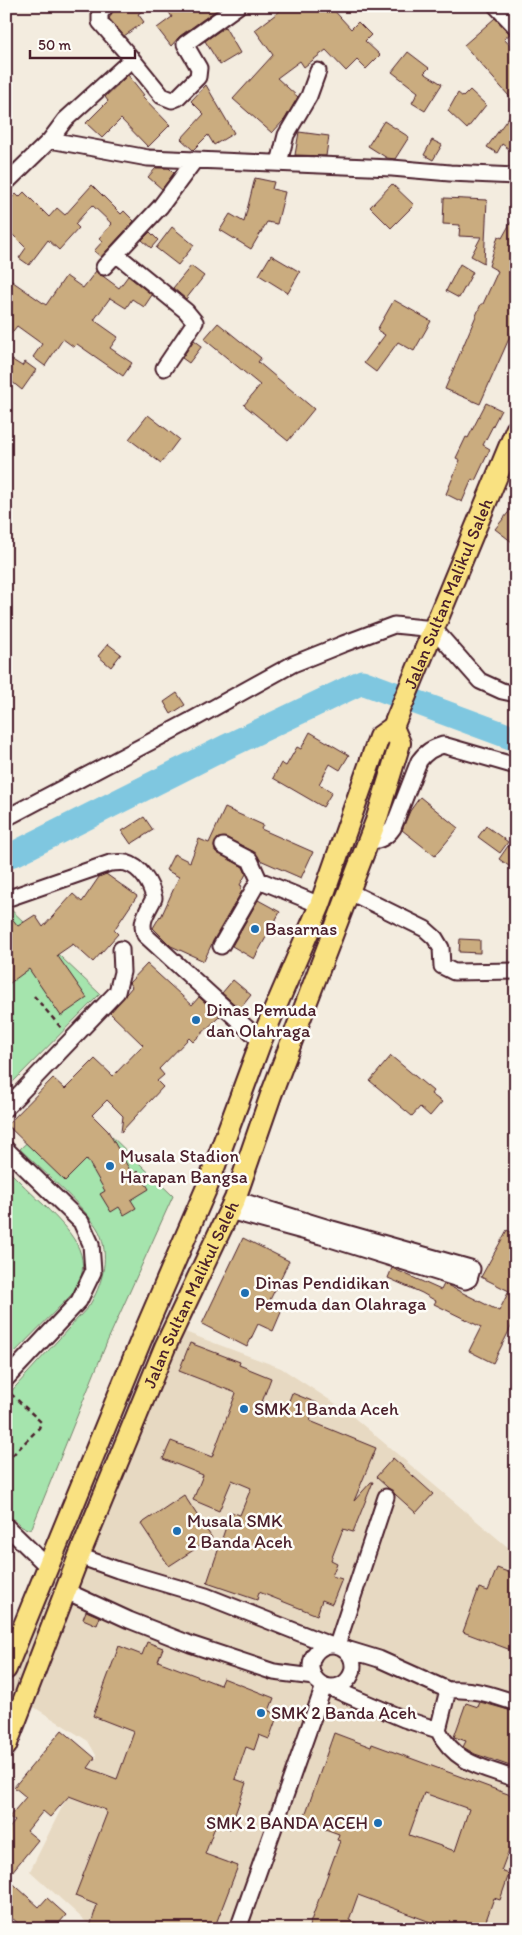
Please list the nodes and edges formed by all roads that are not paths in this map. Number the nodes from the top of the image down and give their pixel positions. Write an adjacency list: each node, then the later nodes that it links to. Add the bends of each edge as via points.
1 (106, 6): 5 (street, via 100,13 100,22)
2 (238, 6): 5 (street, via 185,44 199,68 198,76 177,98 172,100 162,96)
3 (496, 6): 4 (street)
4 (516, 27)
5 (132, 59): 7 (street, via 65,120)
6 (318, 71): 9 (street, via 309,96 286,135)
7 (50, 140): 8 (street, via 148,158); 11 (street)
8 (195, 160): 9 (street); 12 (street, via 160,207)
9 (278, 163): 10 (street)
10 (516, 176)
11 (6, 183)
12 (116, 254): 13 (street); 14 (street, via 195,322)
13 (104, 268)
14 (164, 368)
15 (516, 430): 16 (main road, Jalan Sultan Malikul Saleh)
16 (434, 630): 17 (street, via 480,681); 18 (main road, Jalan Sultan Malikul Saleh); 20 (street, via 394,625 293,664)
17 (516, 694)
18 (395, 723): 21 (main road, Jalan Sultan Malikul Saleh, via 400,743); 26 (main road, Jalan Sultan Malikul Saleh, via 380,737)
19 (516, 766): 21 (street, via 443,745 433,748 419,761 393,828 382,840)
20 (6, 818)
21 (368, 842): 24 (main road, Jalan Sultan Malikul Saleh)
22 (223, 846): 23 (street, via 250,860)
23 (259, 880): 26 (street); 27 (street)
24 (350, 892): 29 (street, via 425,929 441,948 442,966 454,972); 32 (main road, Jalan Sultan Malikul Saleh)
25 (6, 898): 30 (street, via 110,862 127,864 139,871 152,886 154,898 142,921 145,935)
26 (320, 905): 30 (main road, Jalan Sultan Malikul Saleh)
27 (221, 946)
28 (121, 949): 33 (street, via 122,972 117,992)
29 (516, 971)
30 (261, 1041): 31 (main road, Jalan Sultan Malikul Saleh)
31 (244, 1085): 32 (main road); 36 (main road, Jalan Sultan Malikul Saleh, via 207,1187)
32 (271, 1095): 35 (main road, Jalan Sultan Malikul Saleh)
33 (6, 1108)
34 (6, 1149): 38 (street, via 81,1222 91,1244 93,1272 79,1301)
35 (232, 1205): 35 (street, via 332,1229 472,1269 465,1281); 37 (main road, Jalan Sultan Malikul Saleh)
36 (141, 1340): 37 (main road); 42 (main road, Jalan Sultan Malikul Saleh)
37 (165, 1347): 41 (main road, Jalan Sultan Malikul Saleh)
38 (6, 1379)
39 (386, 1497): 44 (street)
40 (6, 1526): 42 (street)
41 (79, 1556): 43 (main road, Jalan Sultan Malikul Saleh); 44 (street, via 206,1596)
42 (48, 1567): 45 (main road, Jalan Sultan Malikul Saleh)
43 (66, 1591): 46 (street, via 190,1644 274,1672); 50 (main road, Jalan Sultan Malikul Saleh)
44 (337, 1646): 46 (street, via 317,1651 313,1657 311,1663); 46 (street, via 352,1658 353,1673 345,1684); 47 (street, via 380,1659)
45 (8, 1658)
46 (323, 1684): 49 (street); 52 (street)
47 (448, 1690): 48 (street, via 484,1692); 49 (street)
48 (516, 1703)
49 (438, 1730): 51 (street, via 445,1743 465,1761)
50 (6, 1746)
51 (516, 1779)
52 (238, 1929)

